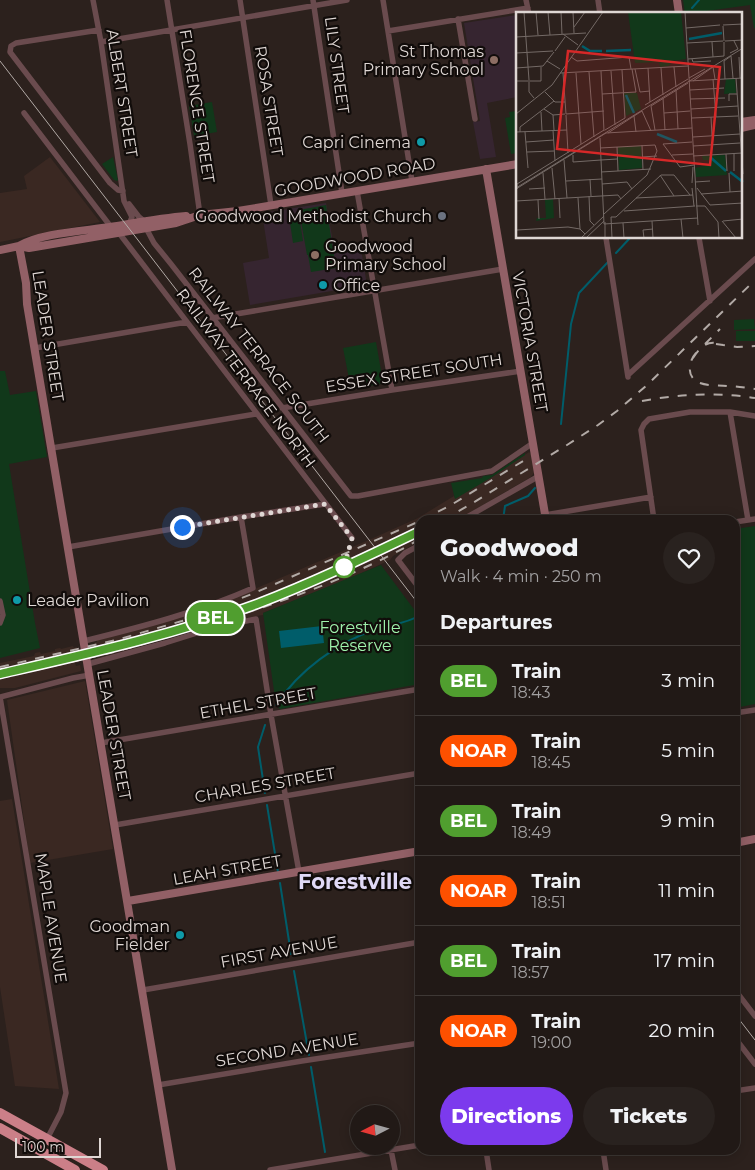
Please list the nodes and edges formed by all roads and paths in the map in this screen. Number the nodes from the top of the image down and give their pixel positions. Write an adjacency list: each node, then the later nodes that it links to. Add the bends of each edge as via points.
1 (93, 0): 12 (street, ALBERT STREET)
2 (167, 0): 13 (street, FLORENCE STREET)
3 (240, 0): 10 (street, ROSA STREET)
4 (347, 0): 7 (street)
5 (383, 0): 14 (street)
6 (526, 0): 8 (street)
7 (314, 3): 10 (street); 27 (street, LILY STREET)
8 (528, 11)
9 (516, 12): 11 (street)
10 (242, 18): 13 (street); 28 (street, ROSA STREET)
11 (458, 19): 14 (street); 17 (street)
12 (99, 30): 15 (street, ALBERT STREET); 25 (street, via 16,43 10,52 110,183)
13 (172, 30): 15 (street); 29 (street, FLORENCE STREET)
14 (388, 31): 24 (street)
15 (101, 42): 25 (street, ALBERT STREET)
16 (24, 114): 31 (street)
17 (475, 119)
18 (755, 120): 19 (main road)
19 (742, 122)
20 (755, 125): 21 (main road)
21 (742, 128)
22 (516, 164): 23 (main road, GOODWOOD ROAD)
23 (486, 169): 24 (main road, GOODWOOD ROAD); 40 (main road, VICTORIA STREET)
24 (412, 181): 26 (main road, GOODWOOD ROAD)
25 (123, 191): 30 (street, ALBERT STREET); 32 (street, ALBERT STREET, via 132,217)
26 (357, 191): 27 (main road, GOODWOOD ROAD); 41 (street)
27 (342, 193): 28 (main road, GOODWOOD ROAD)
28 (271, 205): 29 (main road, GOODWOOD ROAD)
29 (199, 216): 30 (main road, GOODWOOD ROAD, via 175,217)
30 (145, 225): 32 (main road, GOODWOOD ROAD); 43 (street, RAILWAY TERRACE SOUTH, via 154,243)
31 (111, 227): 32 (main road, GOODWOOD ROAD); 36 (main road, GOODWOOD ROAD, via 38,238)
32 (131, 227): 33 (main road, GOODWOOD ROAD); 37 (street)
33 (119, 233): 36 (main road, GOODWOOD ROAD, via 29,248); 37 (street, RAILWAY TERRACE NORTH)
34 (606, 239): 42 (street, via 628,376)
35 (699, 239): 42 (street)
36 (19, 246): 38 (main road, GOODWOOD ROAD); 45 (main road, LEADER STREET)
37 (128, 246): 44 (street, RAILWAY TERRACE NORTH)
38 (0, 250)
39 (755, 259): 42 (street)
40 (503, 269): 41 (street); 46 (main road, VICTORIA STREET)
41 (374, 290): 43 (street); 47 (street)
42 (710, 301)
43 (212, 318): 48 (street, RAILWAY TERRACE SOUTH)
44 (187, 322): 45 (street); 50 (street, RAILWAY TERRACE NORTH)
45 (35, 348): 53 (main road, LEADER STREET)
46 (521, 371): 47 (street, ESSEX STREET SOUTH); 52 (main road, VICTORIA STREET)
47 (392, 390): 48 (street, ESSEX STREET SOUTH)
48 (282, 408): 52 (street, RAILWAY TERRACE SOUTH, via 353,496 492,472)
49 (730, 412): 51 (street); 55 (street, via 690,412 649,419 644,424 641,430); 63 (street)
50 (256, 414): 53 (street); 56 (street, RAILWAY TERRACE NORTH)
51 (755, 416)
52 (533, 443): 54 (main road, VICTORIA STREET)
53 (52, 448): 66 (main road, LEADER STREET)
54 (539, 476): 57 (street); 58 (main road, VICTORIA STREET)
55 (651, 497): 59 (street); 60 (street)
56 (325, 504): 61 (street); 65 (street, RAILWAY TERRACE NORTH)
57 (471, 515)
58 (545, 515)
59 (556, 515)
60 (653, 515)
61 (241, 517): 66 (street); 71 (street, via 253,588 189,613)
62 (755, 518): 63 (street)
63 (748, 520): 64 (street)
64 (740, 521)
65 (352, 538)
66 (68, 547): 71 (main road, LEADER STREET)
67 (415, 548): 68 (street, via 398,560)
68 (415, 582)
69 (0, 601): 70 (street)
70 (1, 623)
71 (84, 641): 72 (main road, LEADER STREET)
72 (88, 664): 73 (main road, LEADER STREET); 78 (street, via 256,619)
73 (90, 675): 75 (street, MAPLE AVENUE); 79 (main road, LEADER STREET)
74 (415, 690): 78 (street, ETHEL STREET)
75 (0, 697): 100 (street, MAPLE AVENUE, via 66,1093 61,1112)
76 (755, 710): 77 (street)
77 (740, 712)
78 (271, 715): 79 (street, ETHEL STREET); 81 (street)
79 (101, 744): 82 (main road, LEADER STREET)
80 (415, 774): 81 (street, CHARLES STREET)
81 (285, 796): 82 (street, CHARLES STREET); 86 (street)
82 (115, 824): 87 (main road, LEADER STREET)
83 (755, 839): 84 (main road)
84 (740, 842)
85 (415, 853): 86 (main road, LEAH STREET)
86 (299, 872): 87 (main road, LEAH STREET)
87 (128, 901): 89 (main road, LEADER STREET)
88 (415, 943): 89 (street, FIRST AVENUE)
89 (143, 990): 95 (main road, LEADER STREET)
90 (740, 996): 91 (street)
91 (755, 1016)
92 (415, 1044): 95 (street, SECOND AVENUE)
93 (740, 1044): 94 (street)
94 (755, 1064)
95 (158, 1086): 111 (main road, LEADER STREET)
96 (755, 1088): 97 (street)
97 (740, 1090)
98 (0, 1113): 100 (highway)
99 (0, 1128): 101 (highway)
100 (46, 1139): 101 (highway); 108 (highway); 110 (highway)
101 (31, 1146): 108 (highway)
102 (415, 1146): 103 (street)
103 (400, 1148)
104 (361, 1155): 112 (street)
105 (392, 1155): 113 (street)
106 (487, 1155): 114 (street)
107 (604, 1155): 115 (street)
108 (53, 1158): 109 (highway)
109 (71, 1169)
110 (103, 1170)
111 (172, 1170)
112 (270, 1170)
113 (395, 1170)
114 (489, 1170)
115 (606, 1170)

